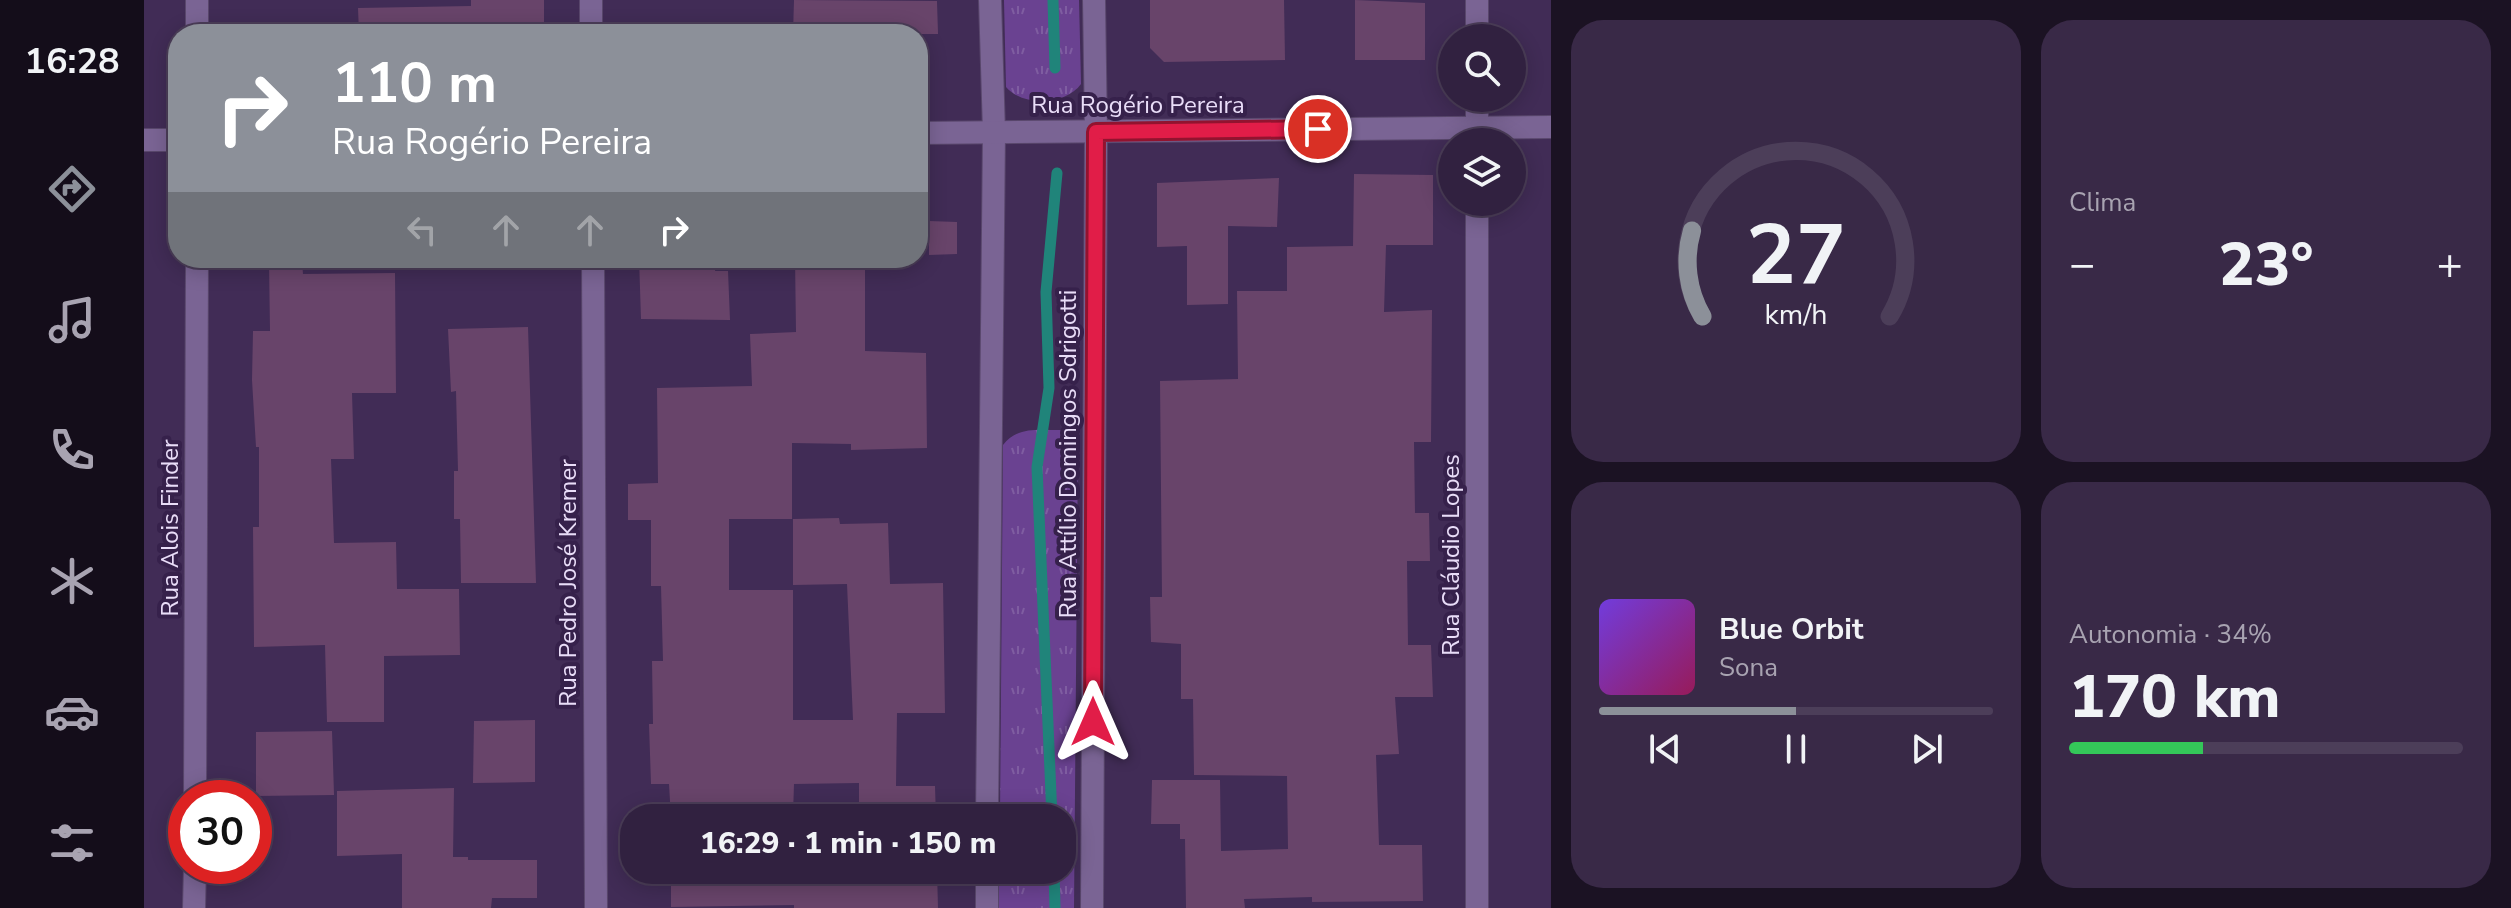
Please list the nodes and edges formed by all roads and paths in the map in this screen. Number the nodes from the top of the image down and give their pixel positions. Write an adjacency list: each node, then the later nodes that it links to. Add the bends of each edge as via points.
1 (197, 0): 6 (street)
2 (591, 0): 7 (street)
3 (990, 0): 11 (street)
4 (1094, 0): 12 (street, Rua Attílio Domingos Sdrigotti)
5 (1477, 0): 8 (street)
6 (197, 24)
7 (591, 24)
8 (1477, 24)
9 (1551, 127): 10 (street, Rua Rogério Pereira)
10 (1526, 130)
11 (994, 132): 12 (street, Rua Rogério Pereira); 13 (street, Rua Rogério Pereira); 21 (street)
12 (1096, 132): 14 (street, Rua Rogério Pereira); 27 (street, Rua Attílio Domingos Sdrigotti)
13 (928, 133)
14 (1438, 135)
15 (144, 140): 16 (street)
16 (168, 140)
17 (1477, 216): 28 (street, Rua Cláudio Lopes)
18 (197, 268): 20 (street, Rua Alois Finder)
19 (593, 268): 25 (street, Rua Pedro José Kremer)
20 (195, 780)
21 (987, 804)
22 (195, 884): 24 (street)
23 (987, 884): 26 (street)
24 (194, 908)
25 (596, 908)
26 (987, 908)
27 (1092, 908)
28 (1477, 908)

